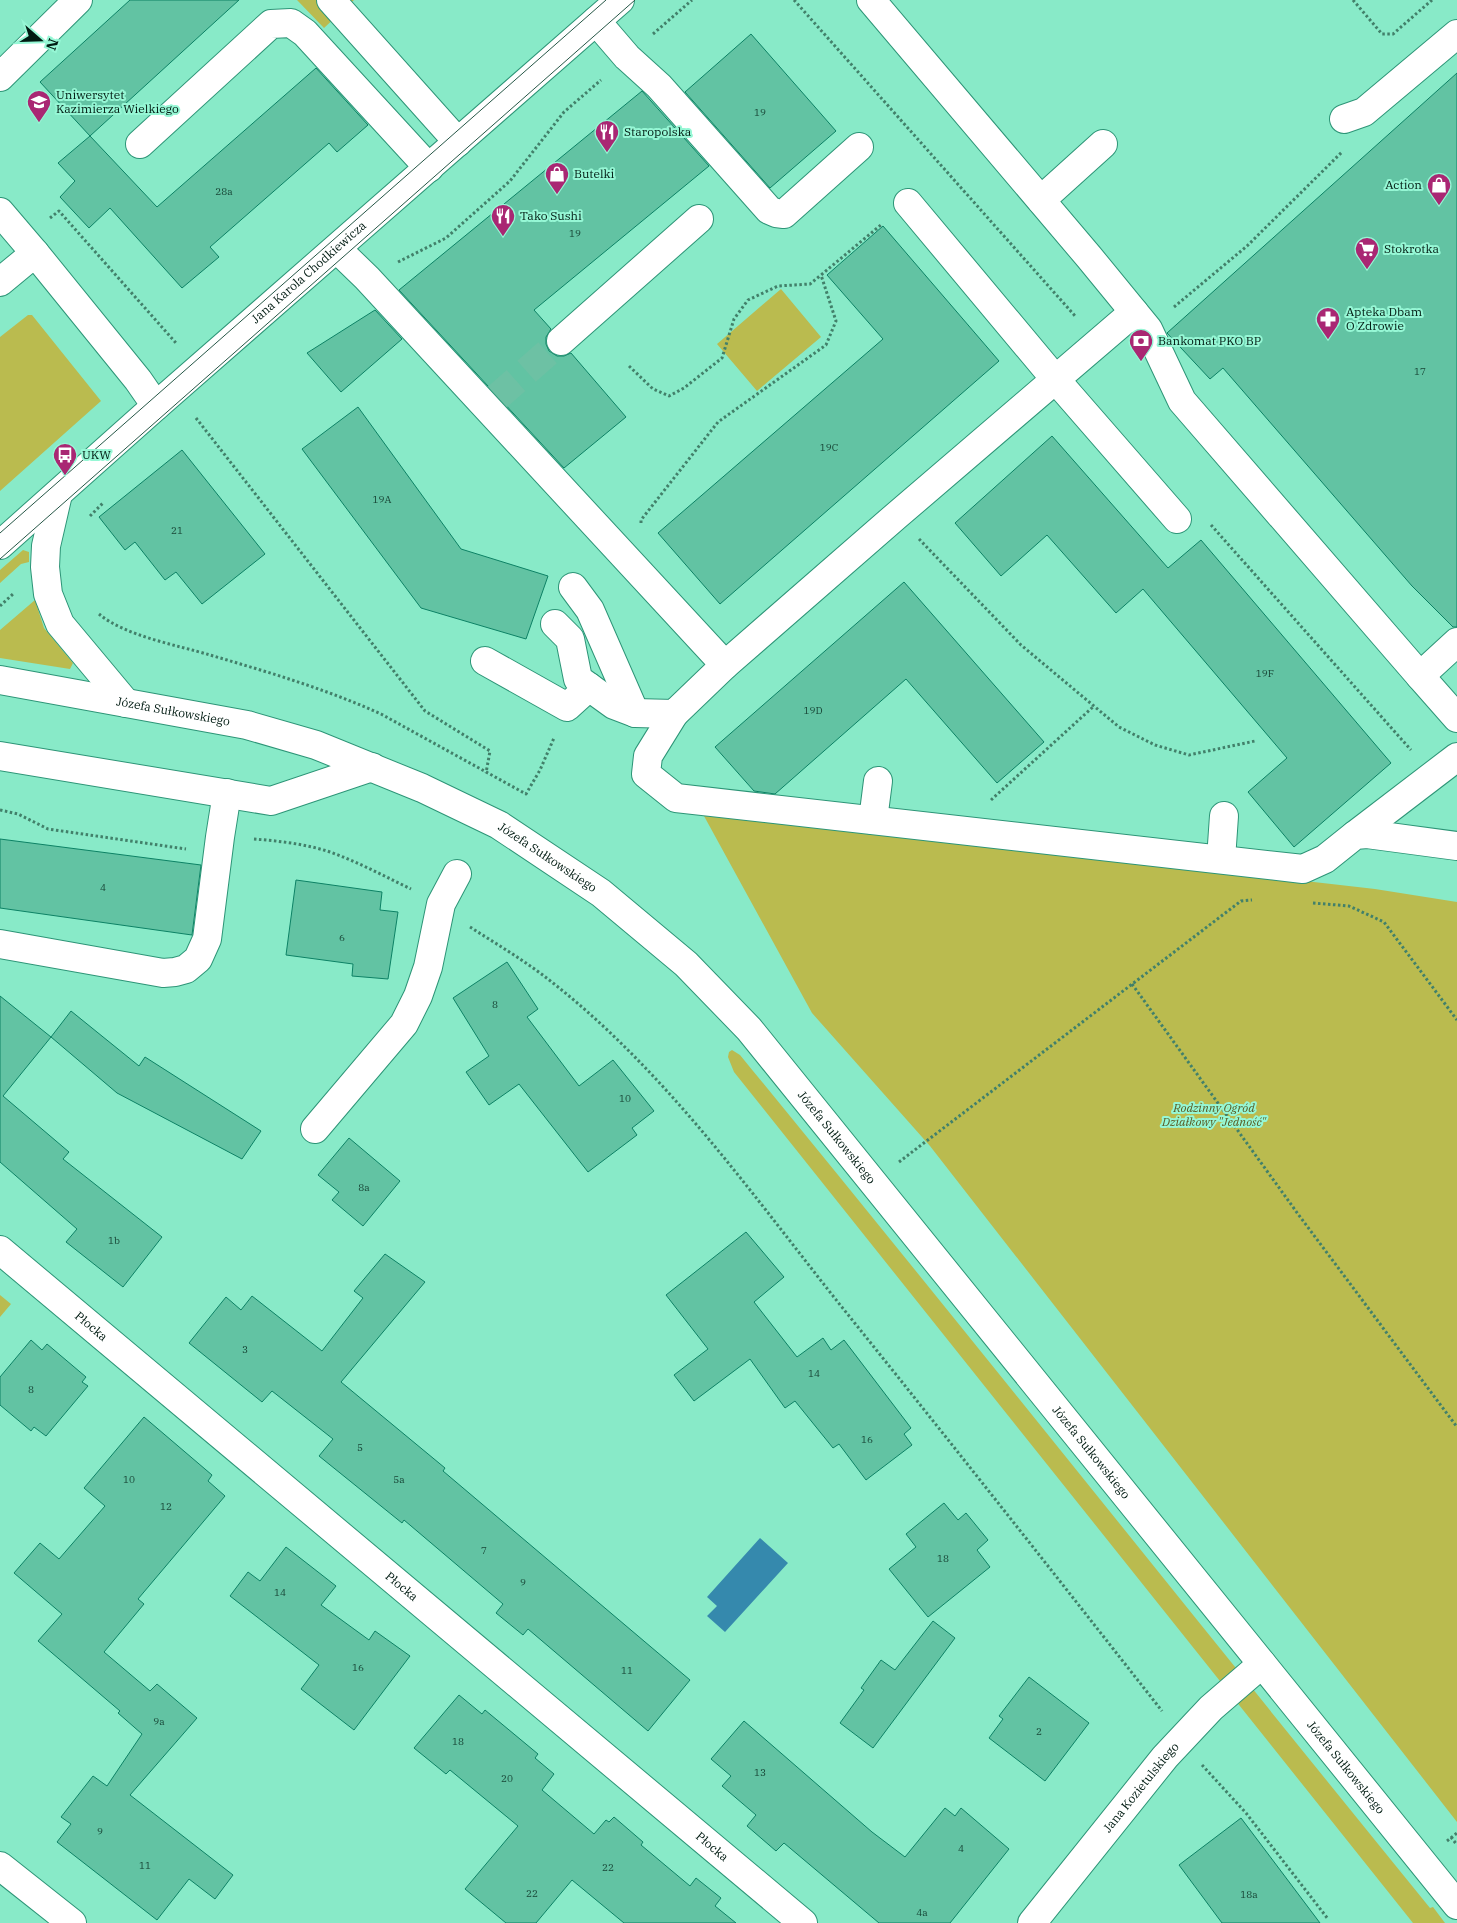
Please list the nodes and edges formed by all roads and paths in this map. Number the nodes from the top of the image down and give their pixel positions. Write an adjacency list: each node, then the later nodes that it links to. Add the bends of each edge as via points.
1 (78, 0): 9 (street)
2 (620, 0): 7 (street, Jana Karola Chodkiewicza)
3 (872, 0): 16 (street)
4 (1353, 0): 5 (path, via 1382,34 1393,34)
5 (1432, 0)
6 (332, 1): 11 (street)
7 (596, 21): 11 (street, Jana Karola Chodkiewicza); 14 (street, via 627,57 659,86 769,210 784,214)
8 (1457, 34): 10 (street, via 1364,112)
9 (0, 77)
10 (1344, 119)
11 (458, 142): 15 (street, Jana Karola Chodkiewicza)
12 (140, 144): 15 (street, via 272,24 291,23 305,33)
13 (1103, 144): 16 (street)
14 (859, 147)
15 (429, 168): 21 (street, Jana Karola Chodkiewicza)
16 (1041, 200): 24 (street)
17 (908, 203): 22 (path); 28 (street)
18 (0, 214): 20 (street)
19 (699, 219): 25 (street)
20 (29, 247): 23 (street); 26 (path, via 59,210); 29 (street)
21 (337, 249): 29 (street, Jana Karola Chodkiewicza); 41 (street, via 491,403)
22 (821, 275): 27 (path, via 810,284 778,286 748,300 734,319 722,358 669,396 653,389); 34 (path, via 836,321 826,345 718,422 641,520)
23 (0, 282)
24 (1141, 321): 28 (street); 42 (street, via 1182,401)
25 (561, 341)
26 (178, 345)
27 (629, 366)
28 (1056, 380): 32 (street); 33 (street)
29 (156, 406): 31 (street, Jana Karola Chodkiewicza)
30 (196, 418): 55 (path, via 425,711 490,751)
31 (58, 494): 35 (street, Jana Karola Chodkiewicza); 45 (street, via 46,546 48,594 60,624)
32 (896, 516): 41 (street); 46 (path, via 1020,645)
33 (1177, 519): 56 (path, via 1208,522)
34 (639, 529)
35 (0, 545)
36 (573, 587): 48 (street, via 590,610)
37 (97, 612): 55 (path, via 122,629 357,703)
38 (555, 624): 44 (street, via 570,639 578,679)
39 (1457, 642): 42 (street)
40 (485, 661): 47 (street)
41 (725, 665): 49 (street)
42 (1420, 676): 50 (street)
43 (0, 680): 45 (street, Józefa Sułkowskiego)
44 (589, 687): 47 (street); 48 (street, via 614,705)
45 (126, 703): 54 (street, Józefa Sułkowskiego, via 247,725 316,745)
46 (1094, 706): 51 (path, via 1119,728 1155,745 1189,755); 62 (path)
47 (567, 707): 55 (path, via 526,794)
48 (635, 713): 49 (street)
49 (674, 714): 61 (street, via 648,756 646,774 676,798)
50 (1457, 718)
51 (1255, 741)
52 (0, 756): 58 (street)
53 (1457, 758): 56 (street)
54 (372, 767): 58 (street, via 271,801); 75 (street, Józefa Sułkowskiego, via 499,825 601,893 686,964 749,1029)
55 (486, 773)
56 (1433, 775): 63 (street)
57 (878, 781): 61 (street)
58 (227, 792): 64 (street)
59 (0, 810): 64 (path, via 18,814 48,829 192,850)
60 (1224, 816): 66 (street)
61 (873, 820): 62 (street)
62 (958, 830): 66 (street)
63 (1355, 835): 65 (street); 66 (street, via 1326,859 1304,869)
64 (220, 836): 70 (path, via 265,840 329,852); 71 (street, via 208,939 198,959 186,969 163,973)
65 (1457, 846)
66 (1221, 859)
67 (457, 874): 70 (street)
68 (1254, 899): 72 (path, via 1241,901)
69 (1310, 902): 73 (path, via 1348,906 1384,922)
70 (441, 904): 74 (street, via 428,967 404,1024); 79 (path, via 457,919 553,983 616,1039 681,1106 960,1453 1163,1712)
71 (0, 944)
72 (1132, 984): 75 (path); 77 (path)
73 (1457, 1020)
74 (315, 1129)
75 (873, 1182): 78 (street, Józefa Sułkowskiego)
76 (0, 1250): 87 (street, Płocka)
77 (1457, 1427)
78 (1262, 1664): 84 (street, Józefa Sułkowskiego); 88 (street, Jana Kozietulskiego, via 1211,1708 1164,1757)
79 (1164, 1719)
80 (1198, 1761): 85 (path, via 1246,1813)
81 (1451, 1837): 82 (path)
82 (1457, 1845)
83 (0, 1866): 86 (street)
84 (1457, 1905)
85 (1328, 1919)
86 (72, 1923)
87 (803, 1923)
88 (1032, 1923)

